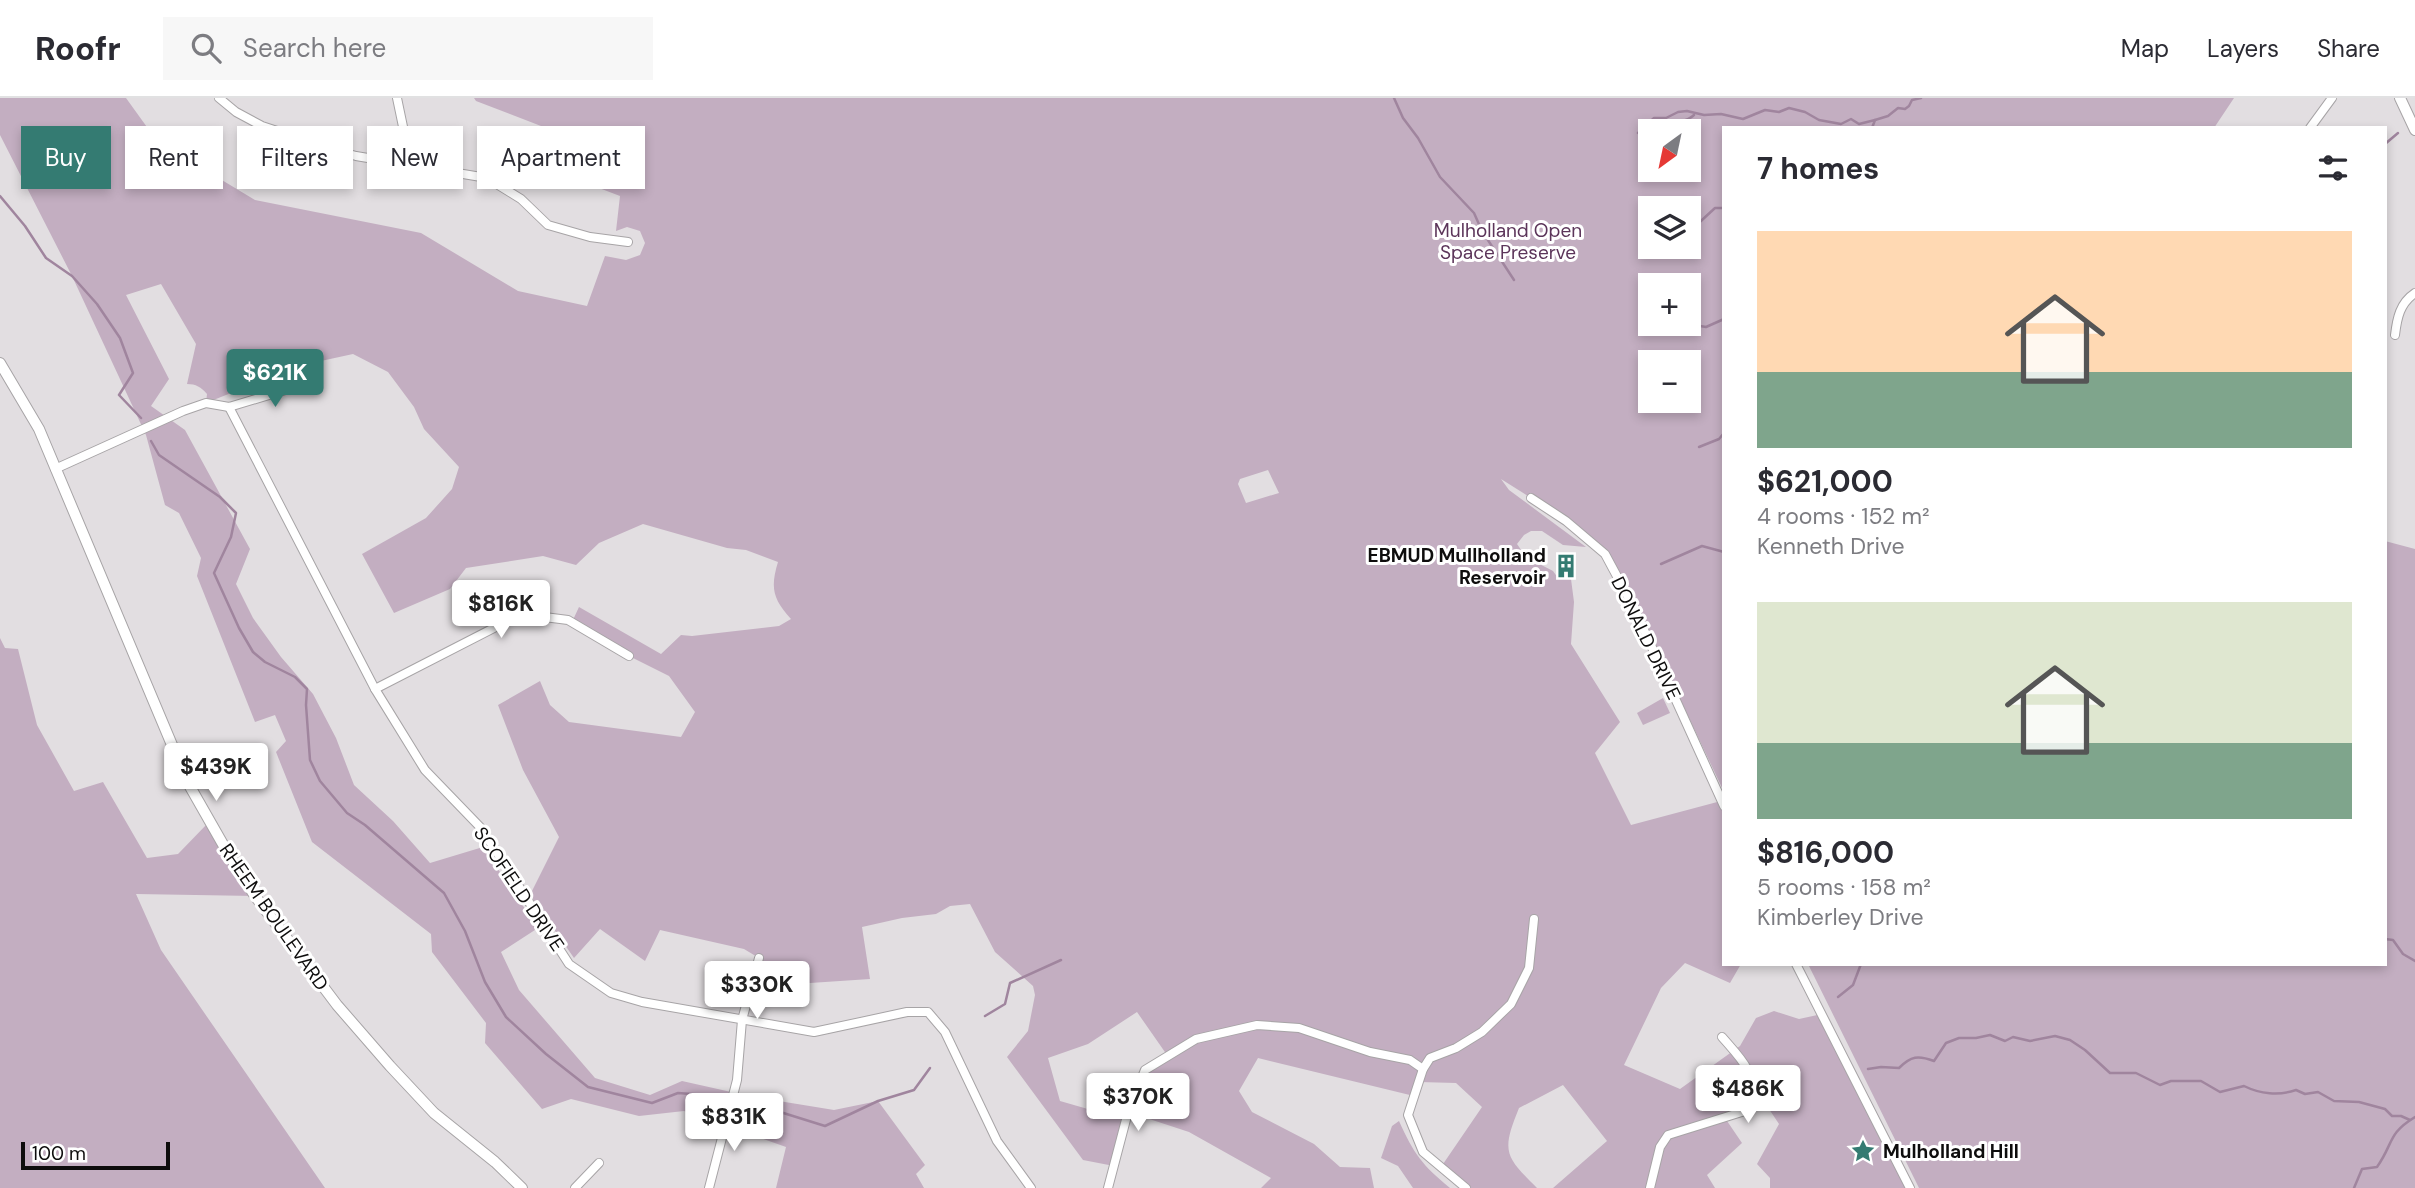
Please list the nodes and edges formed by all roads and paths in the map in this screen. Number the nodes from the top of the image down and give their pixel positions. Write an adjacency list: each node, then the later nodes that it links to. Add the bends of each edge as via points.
1 (219, 98): 8 (street, via 261,125)
2 (397, 98): 5 (street)
3 (2332, 98): 6 (street)
4 (2400, 98): 7 (street)
5 (404, 126)
6 (2311, 126)
7 (2415, 130)
8 (367, 158)
9 (463, 174): 10 (street, via 487,178 521,199 548,225)
10 (628, 242)
11 (2415, 293): 12 (street, via 2403,305)
12 (2395, 335)
13 (0, 363): 16 (street, RHEEM BOULEVARD, via 39,429)
14 (312, 382): 15 (street)
15 (229, 408): 16 (street, via 206,403 183,411); 19 (street, SCOFIELD DRIVE)
16 (55, 469): 28 (street, RHEEM BOULEVARD, via 187,783 235,865 337,1005 390,1066 435,1113)
17 (1531, 498): 20 (street, DONALD DRIVE, via 1605,554)
18 (629, 656): 19 (street, via 568,620 521,614)
19 (375, 689): 24 (street, SCOFIELD DRIVE, via 425,770 481,828 569,964 611,993)
20 (1722, 802)
21 (1534, 919): 26 (street, via 1529,968 1511,1004 1482,1032 1430,1058)
22 (759, 958): 24 (street)
23 (1797, 966): 35 (street)
24 (742, 1020): 30 (street, via 737,1080); 31 (street, SCOFIELD DRIVE, via 814,1032 907,1012 928,1012 945,1032 997,1141)
25 (1721, 1037): 34 (street, via 1747,1065 1755,1104 1668,1135 1660,1147)
26 (1423, 1069): 32 (street, via 1410,1060 1299,1028 1257,1024 1196,1039 1145,1070 1128,1112); 33 (street, via 1408,1115 1423,1152)
27 (599, 1163): 29 (street)
28 (522, 1188)
29 (575, 1188)
30 (709, 1188)
31 (1031, 1188)
32 (1108, 1188)
33 (1466, 1188)
34 (1650, 1188)
35 (1910, 1188)

